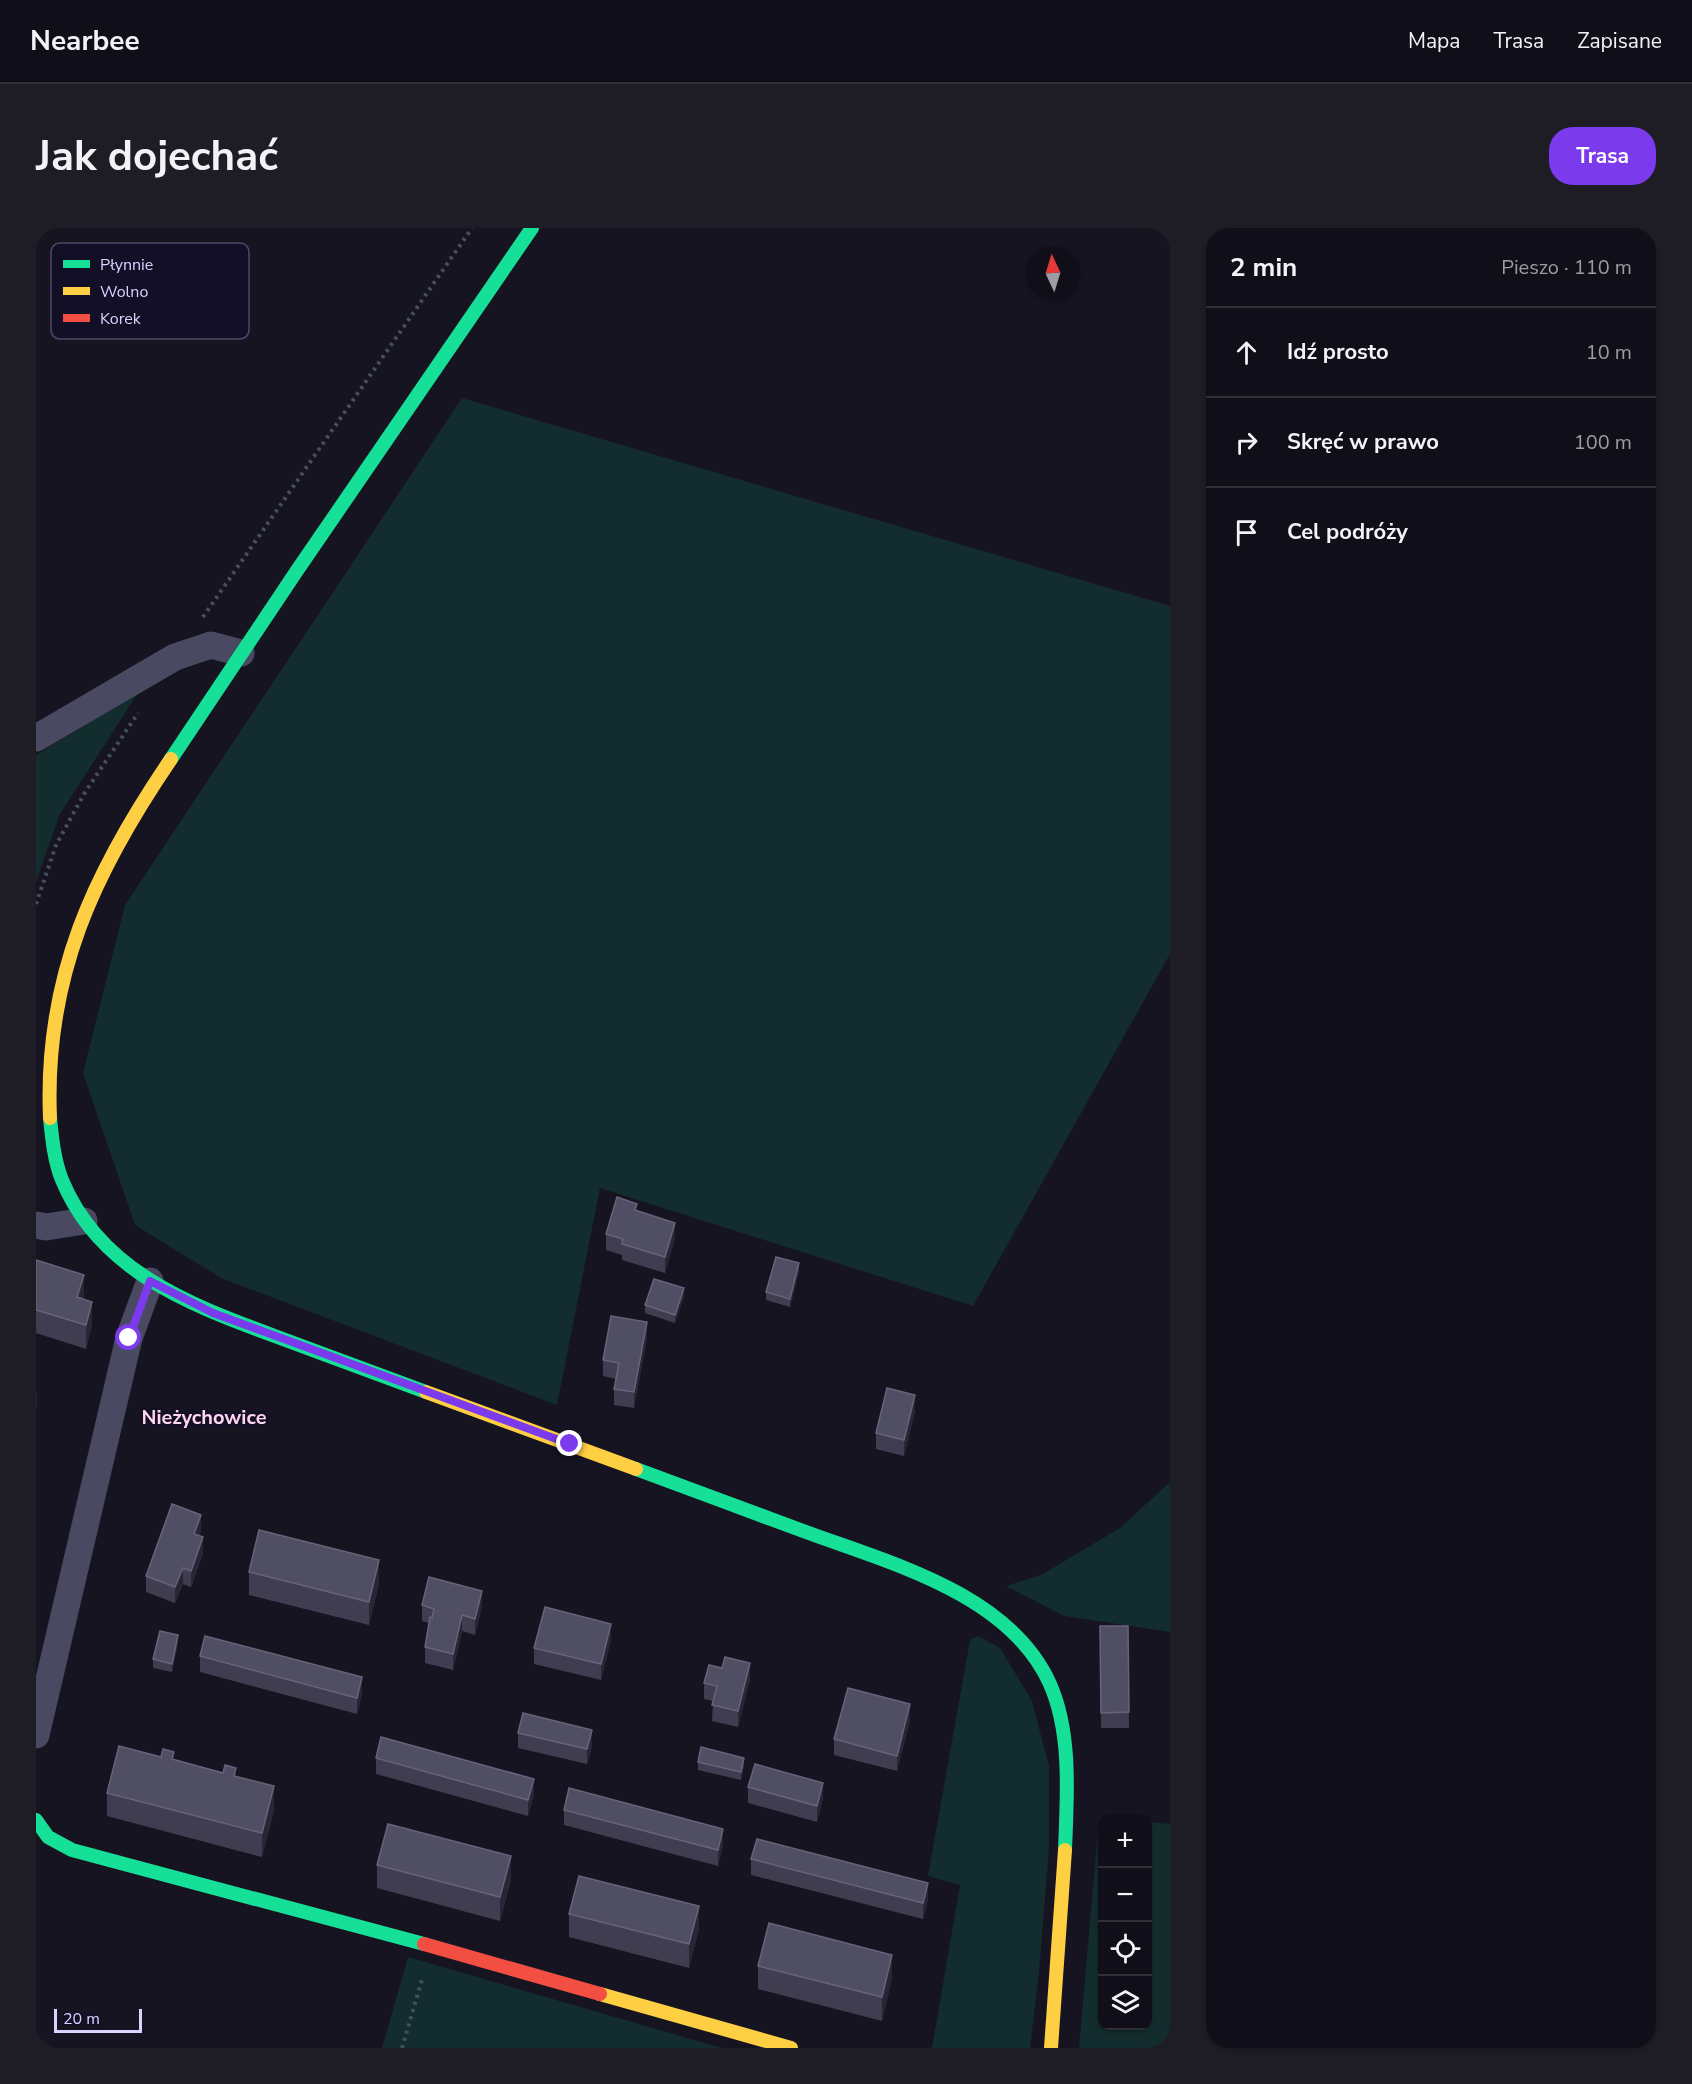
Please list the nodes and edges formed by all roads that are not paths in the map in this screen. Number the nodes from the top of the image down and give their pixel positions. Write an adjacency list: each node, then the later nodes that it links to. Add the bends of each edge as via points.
1 (532, 228): 2 (main road)
2 (241, 653): 3 (street, via 211,645 175,657); 4 (main road, via 125,831 91,895 68,956 49,1044 47,1109 60,1176)
3 (36, 738)
4 (84, 1221): 5 (street); 6 (main road)
5 (36, 1225)
6 (150, 1281): 7 (street, via 129,1338); 10 (main road, via 213,1313 914,1572 951,1588 986,1610 1022,1641 1049,1683 1063,1727 1068,1775 1065,1863)
7 (36, 1735)
8 (36, 1821): 9 (main road, via 48,1837 72,1850)
9 (791, 2048)
10 (1051, 2048)

